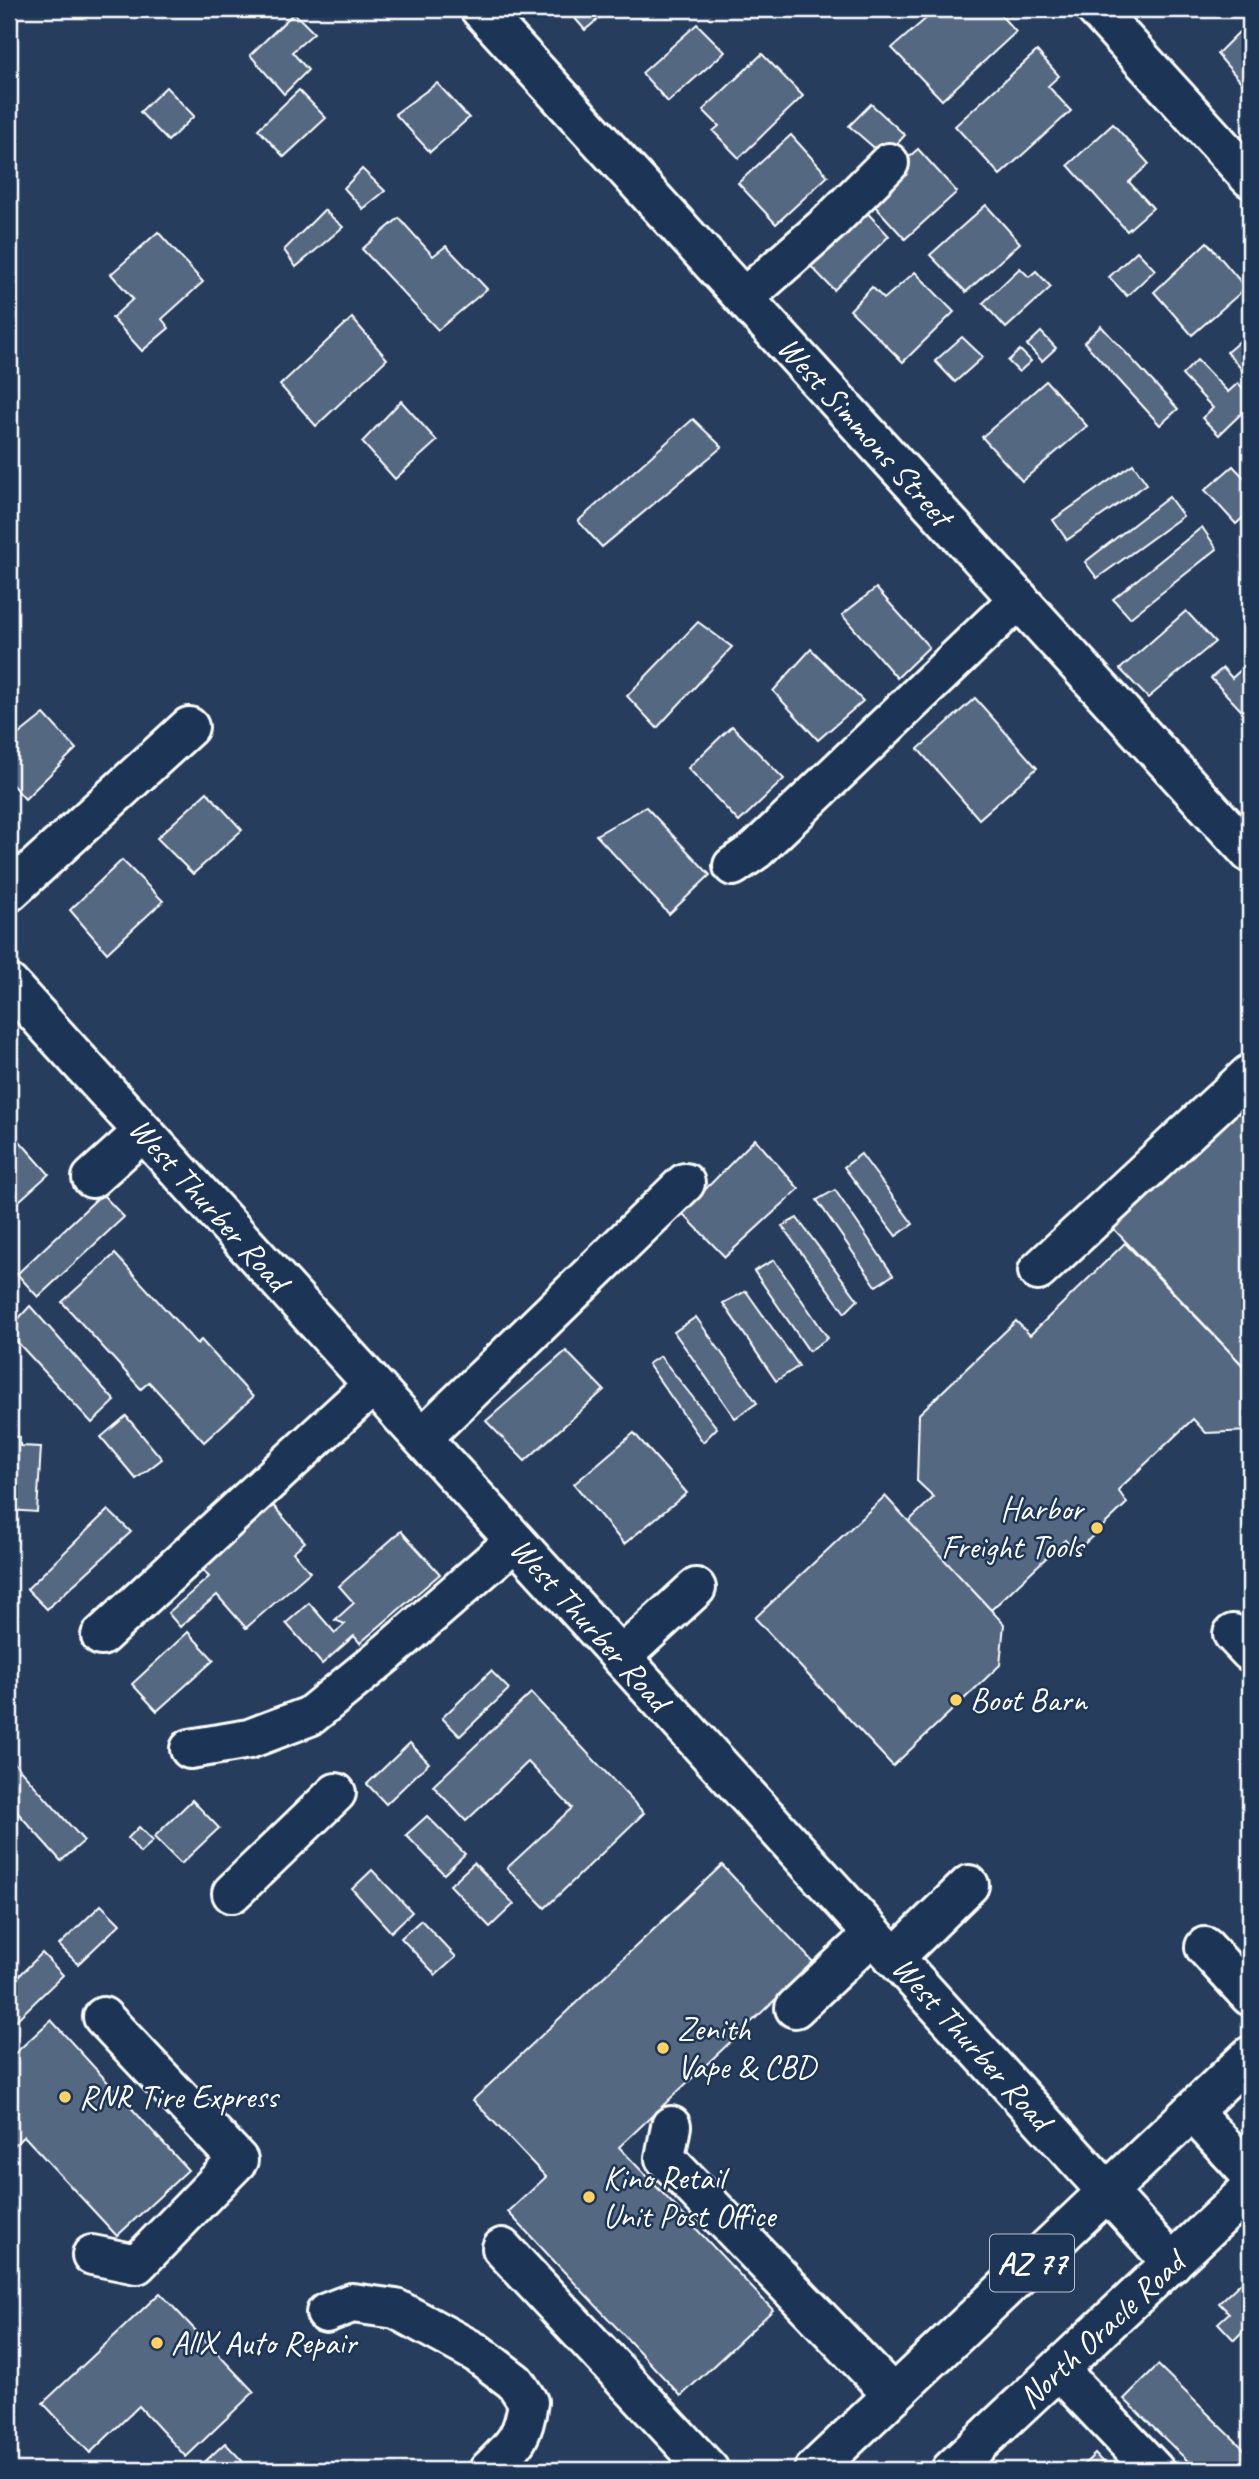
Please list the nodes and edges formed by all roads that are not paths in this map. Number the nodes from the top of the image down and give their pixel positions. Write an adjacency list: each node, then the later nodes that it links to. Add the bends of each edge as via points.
1 (481, 9): 5 (main road, West Simmons Street)
2 (1096, 9): 4 (main road)
3 (889, 163): 5 (main road)
4 (1250, 178)
5 (744, 298): 6 (main road, West Simmons Street)
6 (1019, 599): 8 (main road, West Simmons Street); 9 (main road, via 756,850)
7 (189, 727): 10 (main road)
8 (1250, 853)
9 (733, 866)
10 (9, 892)
11 (9, 984): 13 (main road, West Thurber Road)
12 (1250, 1074): 16 (main road)
13 (143, 1132): 14 (main road); 17 (main road, West Thurber Road)
14 (92, 1178)
15 (685, 1183): 18 (main road)
16 (1038, 1271)
17 (373, 1385): 18 (main road, West Thurber Road); 21 (main road)
18 (422, 1438): 19 (main road, West Thurber Road)
19 (515, 1541): 22 (main road, West Thurber Road); 23 (main road, via 310,1716 249,1739)
20 (696, 1588): 22 (main road)
21 (101, 1636)
22 (621, 1657): 27 (main road, West Thurber Road)
23 (190, 1749)
24 (336, 1793): 26 (main road)
25 (969, 1885): 27 (main road)
26 (232, 1893)
27 (884, 1946): 30 (main road); 37 (main road, West Thurber Road)
28 (1205, 1947): 29 (main road)
29 (1250, 1996)
30 (795, 2008)
31 (103, 2017): 39 (main road, via 238,2160 137,2264)
32 (1250, 2056): 33 (main road, AZ 77)
33 (1192, 2111): 35 (main road); 37 (main road, AZ 77)
34 (671, 2126): 43 (main road, via 664,2158)
35 (1250, 2174)
36 (1250, 2189): 40 (main road, North Oracle Road / AZ 77)
37 (1107, 2192): 40 (main road, West Thurber Road); 43 (main road, AZ 77)
38 (502, 2248): 45 (main road)
39 (92, 2255)
40 (1172, 2263): 42 (main road, North Oracle Road / AZ 77)
41 (326, 2313): 44 (main road, via 352,2303 396,2309 477,2353 514,2382 528,2402 525,2427)
42 (1059, 2370): 47 (main road, North Oracle Road / AZ 77); 48 (main road)
43 (893, 2395): 46 (main road, AZ 77)
44 (489, 2470)
45 (709, 2470)
46 (814, 2470)
47 (951, 2470)
48 (1154, 2470)

